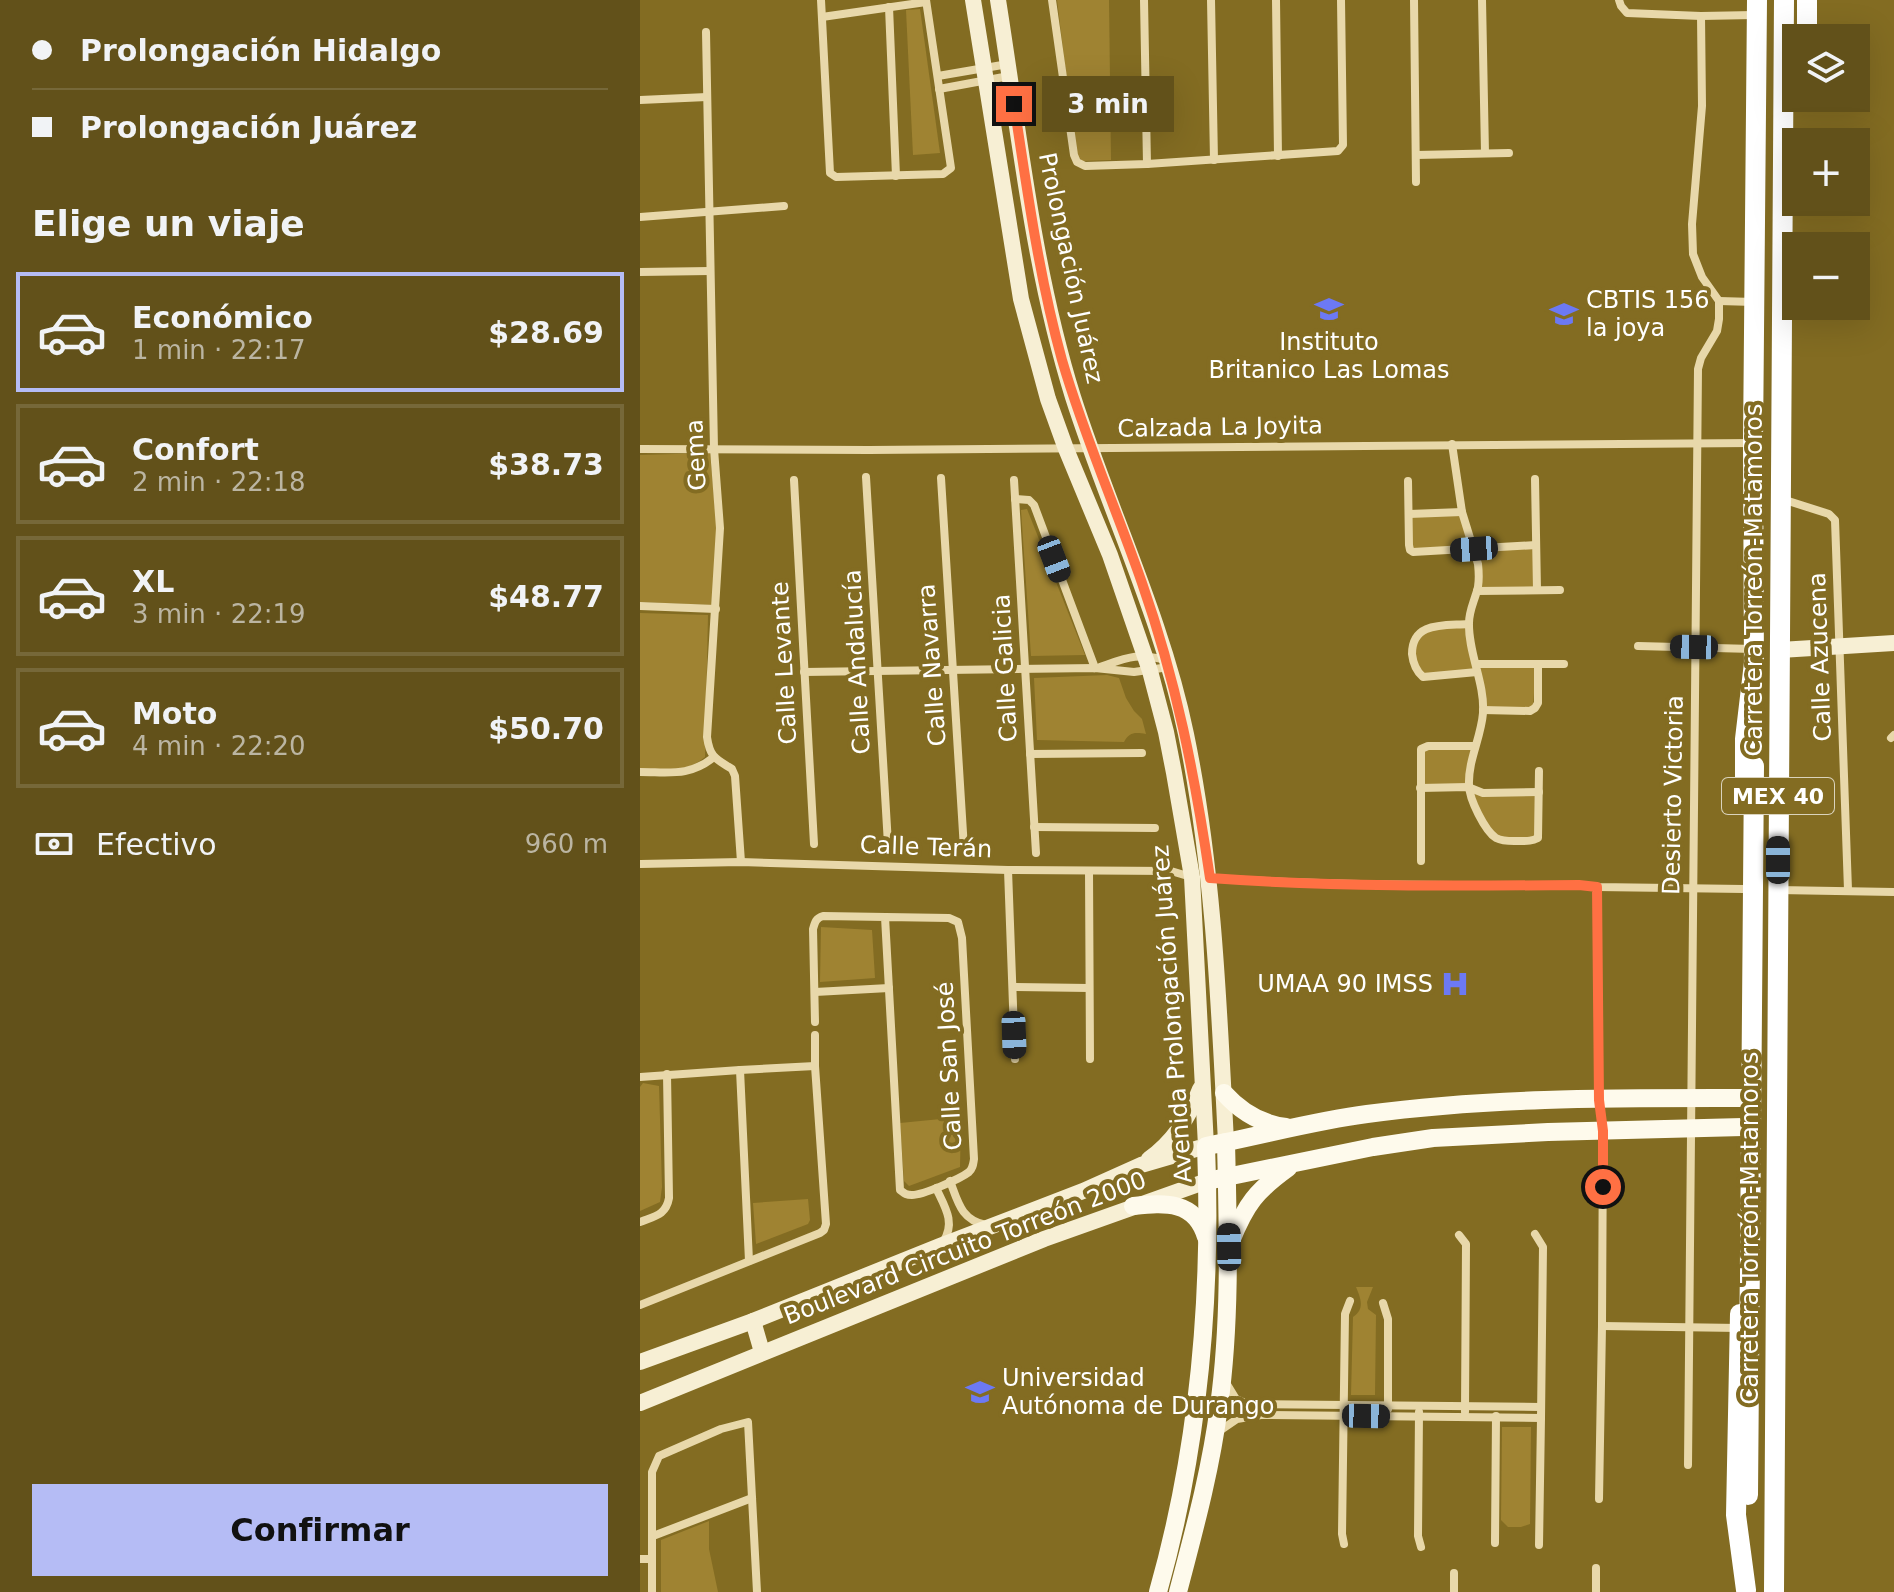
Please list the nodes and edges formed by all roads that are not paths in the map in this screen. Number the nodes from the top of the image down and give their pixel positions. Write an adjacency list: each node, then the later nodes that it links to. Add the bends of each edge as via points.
1 (821, 0): 18 (street)
2 (973, 0): 22 (street, Prolongación Juárez)
3 (998, 0): 21 (street, Prolongación Juárez)
4 (1052, 0): 34 (street, via 1075,160 1085,166)
5 (1144, 0): 34 (street)
6 (1211, 0): 33 (street)
7 (1276, 0): 32 (street)
8 (1341, 0): 32 (street, via 1343,145 1335,153)
9 (1414, 0): 31 (street)
10 (1482, 0): 29 (street)
11 (1619, 0): 17 (street, via 1627,13)
12 (1784, 0): 28 (highway, Carretera Torreón-Matamoros / MEX 40)
13 (1807, 0): 19 (highway)
14 (926, 1): 15 (street); 23 (street)
15 (889, 7): 18 (street); 35 (street)
16 (1757, 7): 17 (street); 43 (highway, MEX 40)
17 (1701, 16): 42 (street, via 1702,106 1693,254)
18 (822, 17): 35 (street, via 830,173)
19 (1807, 24)
20 (706, 32): 25 (street, Gema)
21 (1009, 70): 22 (street); 47 (street, Prolongación Juárez, via 1052,319)
22 (985, 74): 23 (street); 24 (street); 50 (street, Prolongación Juárez, via 1021,299)
23 (938, 76): 24 (street)
24 (939, 89): 35 (street, via 951,168 943,174)
25 (707, 97): 26 (street); 38 (street, Gema)
26 (640, 100)
27 (1787, 112): 28 (highway)
28 (1784, 116): 58 (highway, Carretera Torreón-Matamoros / MEX 40)
29 (1485, 153): 30 (street); 31 (street)
30 (1509, 153)
31 (1416, 155): 36 (street)
32 (1278, 156): 33 (street)
33 (1214, 160): 34 (street)
34 (1147, 164)
35 (896, 176)
36 (1416, 182)
37 (784, 206): 38 (street)
38 (709, 212): 39 (street); 40 (street, Gema)
39 (640, 217)
40 (710, 271): 41 (street); 49 (street, Gema)
41 (640, 272)
42 (1719, 301): 43 (street); 44 (street, Desierto Victoria, via 1717,331 1698,369)
43 (1754, 302): 45 (highway, MEX 40)
44 (1696, 443): 45 (street, Calzada La Joyita); 46 (street, Calzada La Joyita); 73 (street, Desierto Victoria)
45 (1753, 443): 70 (highway, via 1769,463); 74 (highway, MEX 40)
46 (1452, 444): 47 (street, Calzada La Joyita); 59 (street)
47 (1091, 448): 50 (street, Calzada La Joyita); 76 (street, Avenida Prolongación Juárez)
48 (640, 449): 49 (street, Calzada La Joyita)
49 (714, 449): 50 (street, Calzada La Joyita); 67 (street, Gema, via 720,528)
50 (1066, 449): 75 (street, Avenida Prolongación Juárez)
51 (866, 477): 83 (street, Calle Andalucía)
52 (941, 478): 82 (street, Calle Navarra)
53 (1535, 479): 61 (street)
54 (794, 480): 84 (street, Calle Levante)
55 (1014, 480): 57 (street, Calle Galicia)
56 (1408, 481): 60 (street)
57 (1015, 499): 79 (street, via 1034,505); 81 (street, Calle Galicia)
58 (1781, 499): 70 (highway, Carretera Torreón-Matamoros / MEX 40); 72 (street, Calle Azucena, via 1834,518)
59 (1462, 512): 60 (street); 62 (street)
60 (1409, 514): 62 (street, via 1411,551)
61 (1536, 545): 62 (street); 63 (street)
62 (1474, 549): 65 (street)
63 (1537, 586): 64 (street); 65 (street)
64 (1560, 590)
65 (1477, 591): 68 (street)
66 (640, 606): 67 (street)
67 (716, 609): 89 (street, Gema, via 707,737)
68 (1468, 624): 80 (street); 80 (street, via 1424,629 1414,642 1413,660 1423,677)
69 (1894, 643): 72 (street)
70 (1780, 645): 72 (street); 113 (highway, Carretera Torreón-Matamoros / MEX 40)
71 (1638, 646): 73 (street)
72 (1839, 646): 111 (street, Calle Azucena)
73 (1694, 647): 74 (street); 109 (street, Desierto Victoria)
74 (1754, 656): 110 (highway, via 1745,739); 195 (highway, MEX 40, bridge)
75 (1148, 663): 76 (street); 76 (street); 79 (street, via 1126,657); 79 (street, via 1134,672); 106 (street, Avenida Prolongación Juárez)
76 (1168, 664): 107 (street, Avenida Prolongación Juárez)
77 (1538, 664): 78 (street); 80 (street); 85 (street, via 1535,708)
78 (1564, 664)
79 (1095, 668): 81 (street)
80 (1477, 668): 85 (street)
81 (1026, 669): 82 (street); 88 (street, Calle Galicia)
82 (953, 670): 83 (street); 99 (street, Calle Navarra)
83 (878, 671): 84 (street); 98 (street, Calle Andalucía)
84 (804, 672): 97 (street, Calle Levante)
85 (1483, 710): 86 (street)
86 (1475, 746): 92 (street); 93 (street, via 1424,747)
87 (1142, 753): 88 (street)
88 (1030, 754): 95 (street, Calle Galicia)
89 (714, 757): 91 (street, via 688,772); 102 (street, Gema, via 735,776)
90 (1539, 771): 94 (street)
91 (640, 772)
92 (1468, 787): 93 (street); 94 (street, via 1483,793); 94 (street, via 1483,823 1506,841 1536,840)
93 (1420, 788): 101 (street)
94 (1539, 792)
95 (1034, 827): 96 (street); 100 (street, Calle Galicia)
96 (1155, 828)
97 (814, 844)
98 (888, 844)
99 (964, 849)
100 (1036, 853)
101 (1421, 861)
102 (741, 862): 103 (street, Calle Terán); 104 (street, Calle Terán)
103 (640, 864)
104 (1008, 870): 105 (street, Calle Terán); 115 (street)
105 (1089, 871): 106 (street, Calle Terán, via 1171,871); 117 (street)
106 (1192, 877): 107 (street, Calle Terán); 129 (street, Avenida Prolongación Juárez)
107 (1210, 878): 108 (street, Calle Terán); 130 (street, Avenida Prolongación Juárez)
108 (1597, 887): 109 (street); 132 (street)
109 (1692, 888): 110 (street); 131 (street, Desierto Victoria)
110 (1744, 889): 125 (highway)
111 (1848, 890): 112 (street); 113 (street)
112 (1894, 892)
113 (1777, 898): 123 (highway); 179 (highway, Carretera Torreón-Matamoros / MEX 40)
114 (885, 917): 116 (street, Calle San José); 118 (street, Calle San José, via 816,920); 144 (street, Calle San José, via 949,918 961,928 974,1159 969,1172)
115 (1013, 987): 117 (street); 121 (street)
116 (889, 988): 118 (street); 146 (street, Calle San José, via 900,1190 911,1195)
117 (1089, 988): 122 (street)
118 (815, 992): 119 (street)
119 (815, 1022)
120 (815, 1035): 124 (street)
121 (1015, 1059)
122 (1090, 1059)
123 (1765, 1064): 125 (highway, via 1751,1074); 133 (highway)
124 (815, 1066): 126 (street); 155 (street, via 826,1224 820,1233)
125 (1743, 1068): 133 (highway)
126 (740, 1070): 127 (street); 155 (street)
127 (667, 1074): 128 (street); 148 (street, via 668,1207)
128 (640, 1077)
129 (1202, 1083): 138 (street, Avenida Prolongación Juárez); 140 (street, via 1179,1130)
130 (1224, 1093): 134 (main road, via 1236,1107 1269,1125); 137 (street, Avenida Prolongación Juárez)
131 (1691, 1098): 132 (main road, Boulevard Circuito Torreón 2000); 133 (main road, Boulevard Circuito Torreón 2000); 135 (street, Desierto Victoria)
132 (1599, 1100): 134 (main road, Boulevard Circuito Torreón 2000, via 1433,1106); 136 (street)
133 (1755, 1113): 135 (main road, Boulevard Circuito Torreón 2000); 141 (highway); 142 (highway)
134 (1293, 1128): 137 (main road, Boulevard Circuito Torreón 2000)
135 (1690, 1128): 136 (main road, Boulevard Circuito Torreón 2000); 161 (street, Desierto Victoria)
136 (1603, 1131): 139 (main road, Boulevard Circuito Torreón 2000, via 1433,1138); 160 (street)
137 (1226, 1142): 138 (main road, Boulevard Circuito Torreón 2000); 143 (main road, Avenida Prolongación Juárez)
138 (1206, 1146): 140 (street, Boulevard Circuito Torreón 2000); 145 (main road, Avenida Prolongación Juárez)
139 (1294, 1163): 143 (main road, Boulevard Circuito Torreón 2000); 154 (main road, via 1253,1197)
140 (1141, 1165): 149 (street, Boulevard Circuito Torreón 2000)
141 (1743, 1167): 142 (highway, via 1755,1163); 162 (highway)
142 (1765, 1172): 179 (highway)
143 (1227, 1176): 145 (main road, Boulevard Circuito Torreón 2000); 154 (main road, Avenida Prolongación Juárez)
144 (950, 1181): 146 (street, Calle San José); 149 (street, via 972,1221)
145 (1207, 1181): 147 (street, Boulevard Circuito Torreón 2000); 153 (main road, Avenida Prolongación Juárez)
146 (936, 1188): 152 (street, via 950,1228)
147 (1133, 1206): 153 (main road, via 1180,1207 1200,1223); 163 (street, Boulevard Circuito Torreón 2000)
148 (640, 1222)
149 (995, 1224): 152 (street, Boulevard Circuito Torreón 2000)
150 (1535, 1234): 172 (street, via 1543,1247)
151 (1459, 1235): 170 (street, via 1466,1244)
152 (940, 1246): 159 (street, Boulevard Circuito Torreón 2000)
153 (1208, 1246): 198 (main road, Avenida Prolongación Juárez, via 1198,1386)
154 (1229, 1247): 165 (main road, Avenida Prolongación Juárez)
155 (749, 1261): 158 (street)
156 (1350, 1301): 167 (street, via 1345,1314)
157 (1383, 1303): 168 (street, via 1388,1319)
158 (640, 1305)
159 (753, 1321): 163 (street); 164 (street, Boulevard Circuito Torreón 2000)
160 (1602, 1326): 161 (street); 183 (street)
161 (1689, 1327): 162 (street); 181 (street, Desierto Victoria)
162 (1740, 1328): 195 (highway, via 1736,1515)
163 (762, 1352): 166 (street, Boulevard Circuito Torreón 2000)
164 (640, 1362)
165 (1222, 1374): 167 (street, via 1231,1393 1247,1404); 180 (main road, Avenida Prolongación Juárez)
166 (640, 1403)
167 (1343, 1406): 168 (street); 173 (street)
168 (1388, 1406): 169 (street); 174 (street)
169 (1419, 1406): 170 (street); 175 (street)
170 (1465, 1406): 171 (street); 176 (street)
171 (1497, 1407): 172 (street); 177 (street)
172 (1541, 1407): 178 (street)
173 (1343, 1416): 174 (street); 180 (street, via 1247,1417); 186 (street)
174 (1388, 1416): 175 (street)
175 (1419, 1417): 176 (street); 188 (street)
176 (1465, 1417): 177 (street)
177 (1496, 1418): 178 (street); 185 (street)
178 (1541, 1418): 187 (street)
179 (1775, 1432): 202 (highway, Carretera Torreón-Matamoros / MEX 40)
180 (1214, 1435): 199 (main road, Avenida Prolongación Juárez)
181 (1688, 1465)
182 (752, 1498): 184 (street); 184 (street, via 748,1422 659,1456 652,1472); 197 (street)
183 (1599, 1499)
184 (653, 1536): 190 (street)
185 (1495, 1543)
186 (1344, 1544)
187 (1539, 1545)
188 (1421, 1547)
189 (640, 1559): 190 (street)
190 (652, 1559): 194 (street)
191 (1596, 1568): 201 (street)
192 (1454, 1573): 200 (street)
193 (640, 1574): 194 (street)
194 (652, 1574): 196 (street)
195 (1746, 1591)
196 (652, 1592)
197 (757, 1592)
198 (1158, 1592)
199 (1178, 1592)
200 (1454, 1592)
201 (1596, 1592)
202 (1774, 1592)

